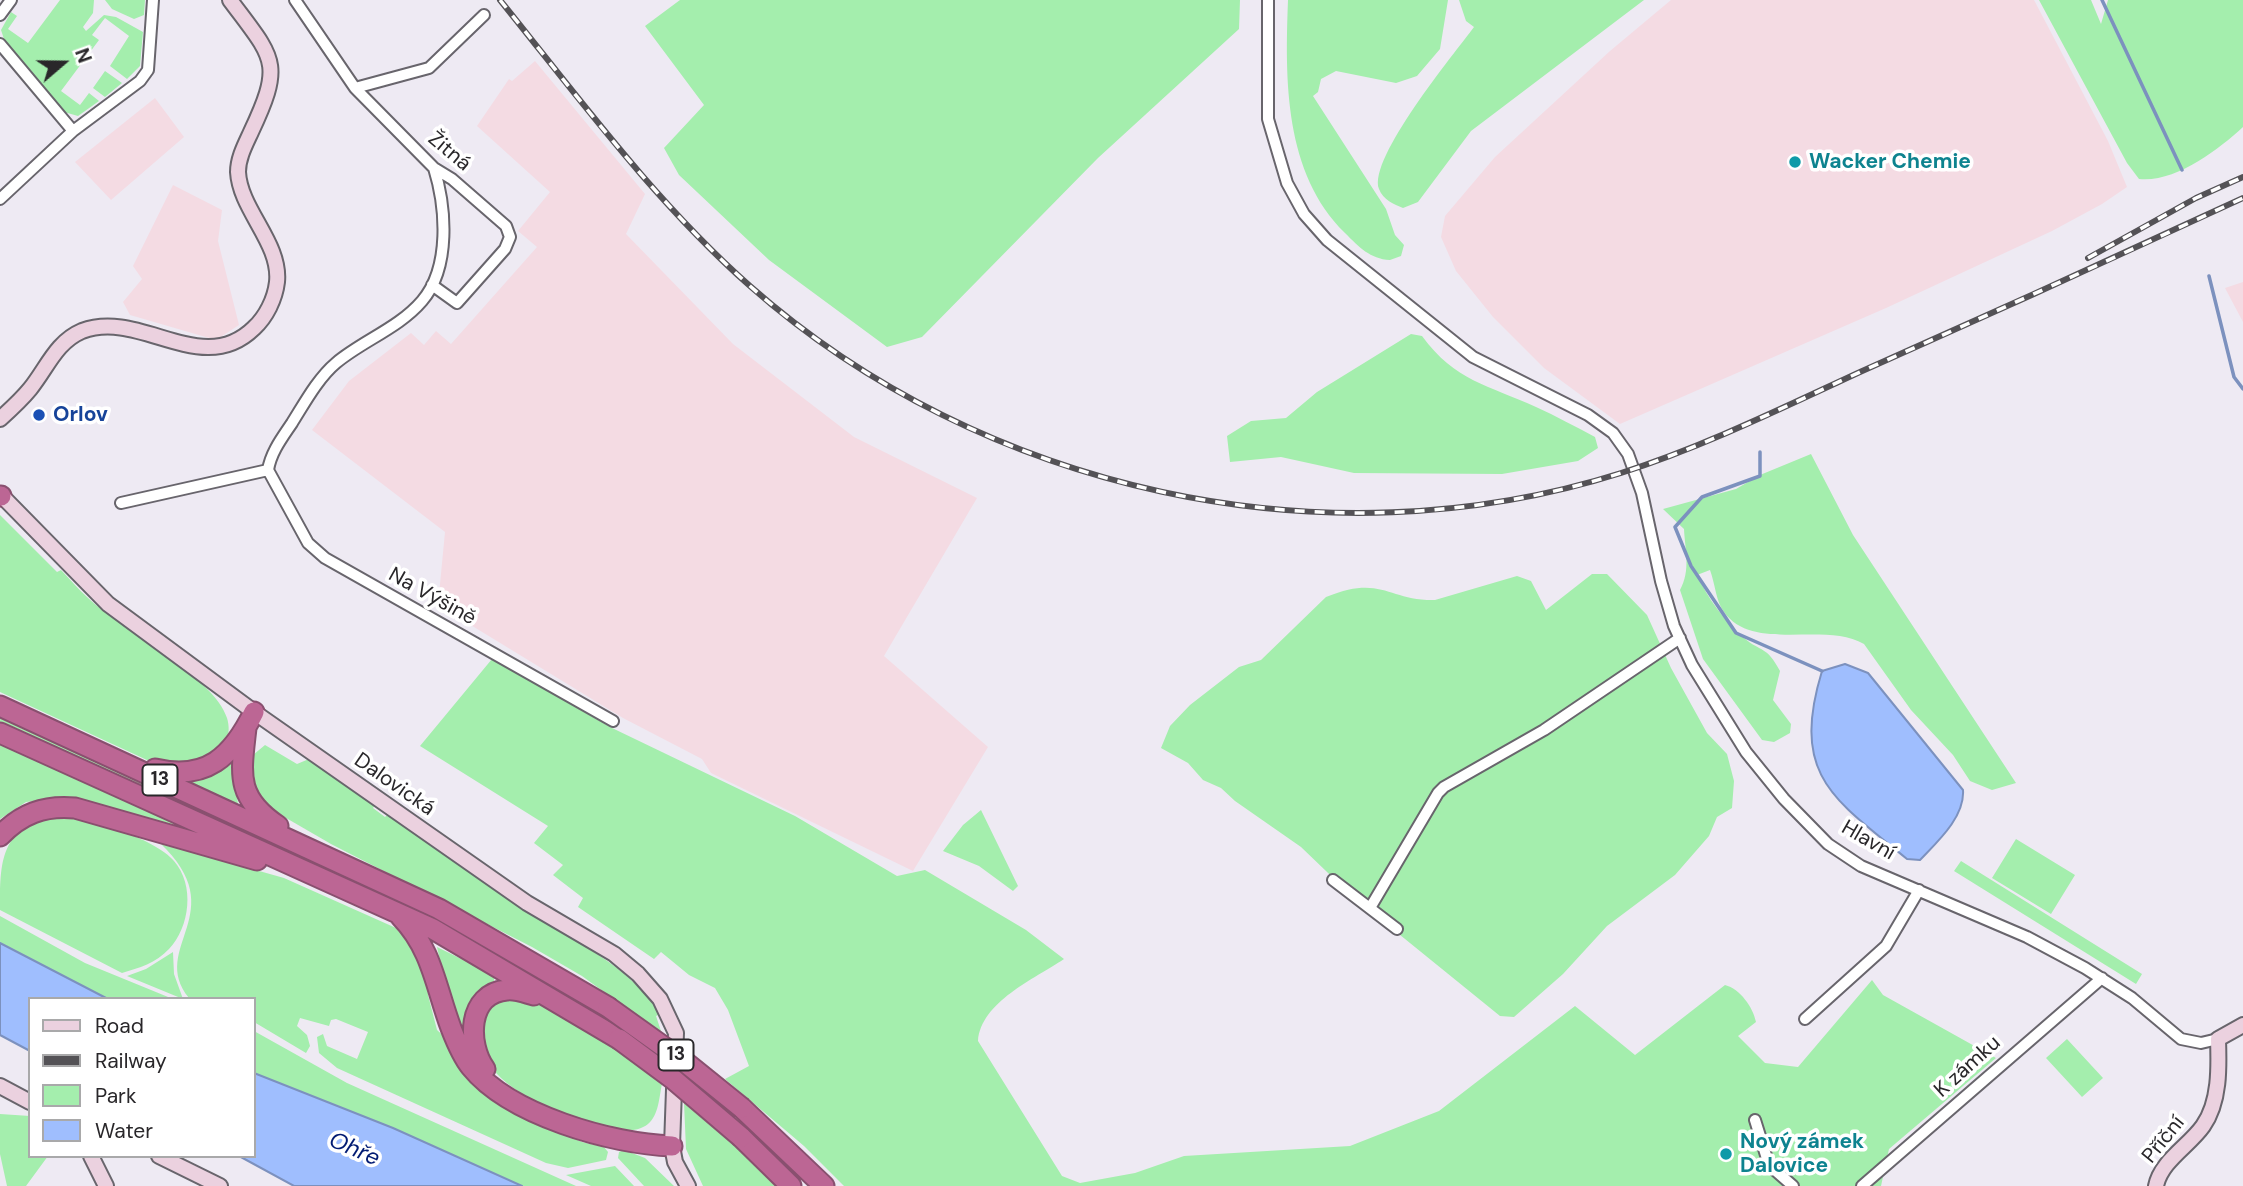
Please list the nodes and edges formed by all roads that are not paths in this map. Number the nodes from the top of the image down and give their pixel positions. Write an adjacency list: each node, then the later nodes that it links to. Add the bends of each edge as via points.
1 (11, 0): 6 (street)
2 (153, 0): 10 (street, via 148,69 139,81)
3 (230, 0): 14 (street, via 264,46 271,66 272,85 241,154 238,172 277,280 265,315 246,336 216,348 199,349 112,326 80,332 60,346 31,388)
4 (295, 0): 9 (street, Žitná)
5 (1268, 0): 18 (street, Hlavní, via 1268,119 1287,183 1304,214 1327,240 1472,357 1588,415 1613,433 1628,454 1646,506 1661,581)
6 (0, 15)
7 (484, 15): 9 (street, via 429,68)
8 (0, 44): 10 (street)
9 (355, 88): 11 (street, Žitná)
10 (73, 131): 12 (street)
11 (434, 168): 13 (street, via 443,204 443,234); 13 (street, Žitná, via 506,226 510,237 505,249 457,303)
12 (0, 199)
13 (432, 285): 15 (street, via 408,314 334,364 270,458)
14 (0, 419)
15 (268, 470): 17 (street); 21 (street, Na Výšině, via 308,543 325,558)
16 (0, 495): 20 (street, Dalovická, via 108,604)
17 (121, 503)
18 (1680, 638): 28 (street, Hlavní, via 1746,752 1802,817 1828,844 1861,866); 29 (street, via 1544,730 1444,787)
19 (0, 706): 23 (highway, 13)
20 (250, 720): 23 (highway, via 225,756 191,772 175,773); 25 (highway, via 242,788 265,817); 41 (street, Dalovická, via 527,903 614,954 653,989 676,1033)
21 (613, 721)
22 (0, 733): 26 (highway, 13)
23 (107, 755): 25 (highway, 13)
24 (0, 836): 26 (highway, via 29,813 63,807)
25 (320, 853): 48 (highway, 13, bridge, via 439,909 608,1007 742,1108)
26 (296, 869): 30 (highway, 13)
27 (1333, 880): 29 (street)
28 (1919, 890): 32 (street, Hlavní, via 2027,937); 34 (street, via 1886,946)
29 (1370, 908): 31 (street)
30 (398, 914): 33 (highway, 13, via 433,929); 39 (highway, via 432,965 450,1024 470,1066)
31 (1397, 929)
32 (2102, 978): 36 (street, Hlavní, via 2181,1039); 50 (street, K zámku)
33 (555, 1000): 39 (highway, via 511,989 483,1002 476,1014 473,1036 478,1058); 47 (highway, 13, bridge, via 673,1079)
34 (1805, 1018)
35 (2243, 1025): 36 (street, Hlavní)
36 (2218, 1039): 51 (street, Příční, via 2216,1094 2204,1124 2158,1174)
37 (0, 1086): 38 (street)
38 (28, 1101)
39 (518, 1102): 41 (highway, via 580,1130 620,1141)
40 (1755, 1120): 49 (street, via 1769,1166)
41 (671, 1146): 46 (street)
42 (93, 1158): 44 (street)
43 (163, 1158): 45 (street)
44 (106, 1186)
45 (220, 1186)
46 (688, 1186)
47 (790, 1186)
48 (824, 1186)
49 (1793, 1186)
50 (1862, 1186)
51 (2157, 1186)

